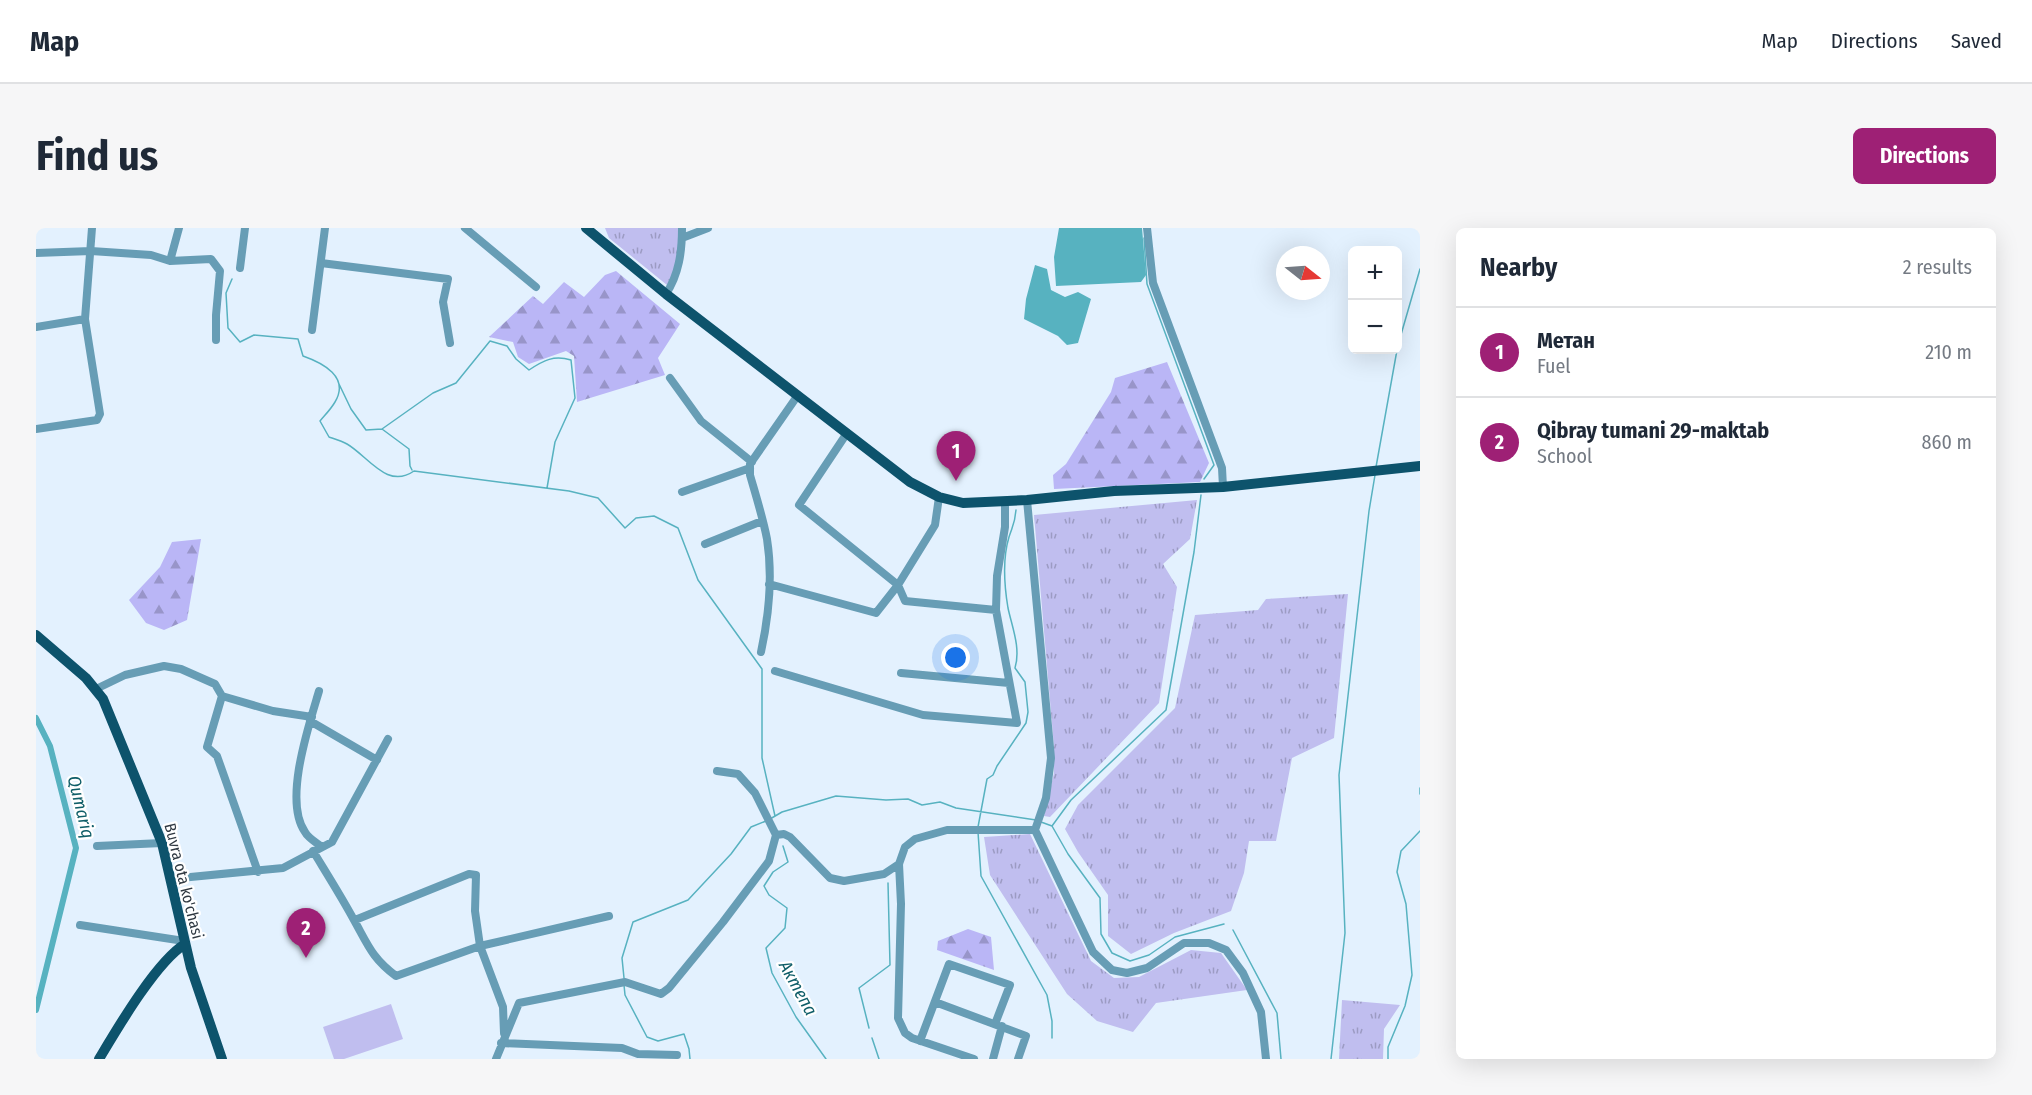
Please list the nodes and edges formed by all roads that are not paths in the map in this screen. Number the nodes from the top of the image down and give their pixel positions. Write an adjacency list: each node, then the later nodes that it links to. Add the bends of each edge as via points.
1 (92, 228): 11 (street)
2 (179, 228): 13 (street)
3 (245, 228): 15 (street)
4 (325, 228): 14 (street)
5 (465, 228): 16 (street)
6 (586, 228): 17 (main road)
7 (682, 228): 10 (street)
8 (708, 228): 10 (street)
9 (1147, 228): 29 (street, via 1153,283 1222,468)
10 (682, 238): 17 (street, via 681,256)
11 (91, 251): 12 (street); 13 (street, via 151,255); 18 (street)
12 (36, 252)
13 (170, 261): 21 (street, via 211,259 220,271)
14 (321, 263): 20 (street); 22 (street, via 448,279 443,302)
15 (240, 268)
16 (536, 287)
17 (666, 294): 24 (main road)
18 (85, 319): 19 (street); 25 (street, via 100,414 97,420)
19 (36, 327)
20 (312, 330)
21 (216, 340)
22 (450, 343)
23 (670, 378): 27 (street, via 701,422)
24 (798, 395): 26 (main road); 27 (street)
25 (36, 429)
26 (847, 433): 31 (main road, via 910,482); 37 (street, via 799,505)
27 (751, 465): 30 (street); 34 (street)
28 (1420, 466): 29 (main road)
29 (1223, 487): 32 (main road, via 1114,491)
30 (682, 492)
31 (939, 497): 33 (main road, via 963,503); 37 (street, via 935,525)
32 (1027, 500): 33 (main road); 51 (street, via 1051,758 1046,798)
33 (1005, 501): 38 (street)
34 (762, 521): 35 (street); 36 (street)
35 (705, 544)
36 (770, 584): 37 (street, via 876,613); 40 (street, via 769,616)
37 (898, 585): 38 (street, via 905,601)
38 (996, 610): 43 (street)
39 (36, 635): 44 (main road, Buvra ota ko'chasi)
40 (761, 652)
41 (775, 671): 43 (street, via 924,715 1017,723)
42 (901, 673): 43 (street)
43 (1009, 683)
44 (96, 689): 46 (street, via 125,675 164,666 215,684); 53 (main road, Buvra ota ko'chasi)
45 (319, 691): 47 (street)
46 (222, 696): 47 (street); 58 (street, via 207,747 217,756)
47 (311, 719): 49 (street); 55 (street, via 297,777 297,810 304,832)
48 (388, 739): 49 (street)
49 (377, 760): 55 (street, via 332,842)
50 (717, 771): 52 (street, via 738,774 755,793)
51 (1035, 830): 57 (street, via 947,830 925,835 905,847); 76 (street, via 1093,952 1112,970 1147,968 1184,943 1209,943 1226,950 1243,974 1261,1012)
52 (776, 835): 57 (street, via 790,837 830,878 843,881 884,874); 67 (street, via 769,861 669,988 661,993 625,982 519,1004)
53 (162, 843): 54 (street); 59 (main road, Buvra ota ko'chasi)
54 (97, 846)
55 (322, 847): 56 (street)
56 (313, 851): 58 (street, via 283,868); 61 (street)
57 (899, 864): 68 (street, via 898,1018 905,1034)
58 (258, 872): 59 (street)
59 (170, 879): 63 (main road, Buvra ota ko'chasi)
60 (609, 916): 64 (street)
61 (355, 920): 64 (street, via 370,951 396,976); 64 (street, via 469,874 476,875 475,911)
62 (80, 924): 63 (street)
63 (185, 943): 70 (main road, via 159,969); 71 (main road, Buvra ota ko'chasi)
64 (480, 946): 67 (street, via 503,1007)
65 (935, 1002): 66 (street); 66 (street, via 949,964 960,967 1010,986); 68 (street)
66 (998, 1025): 74 (street); 75 (street, via 1026,1036)
67 (503, 1040): 69 (street); 72 (street)
68 (920, 1041): 73 (street)
69 (677, 1055)
70 (99, 1059)
71 (222, 1059)
72 (496, 1059)
73 (974, 1059)
74 (993, 1059)
75 (1018, 1059)
76 (1266, 1059)

